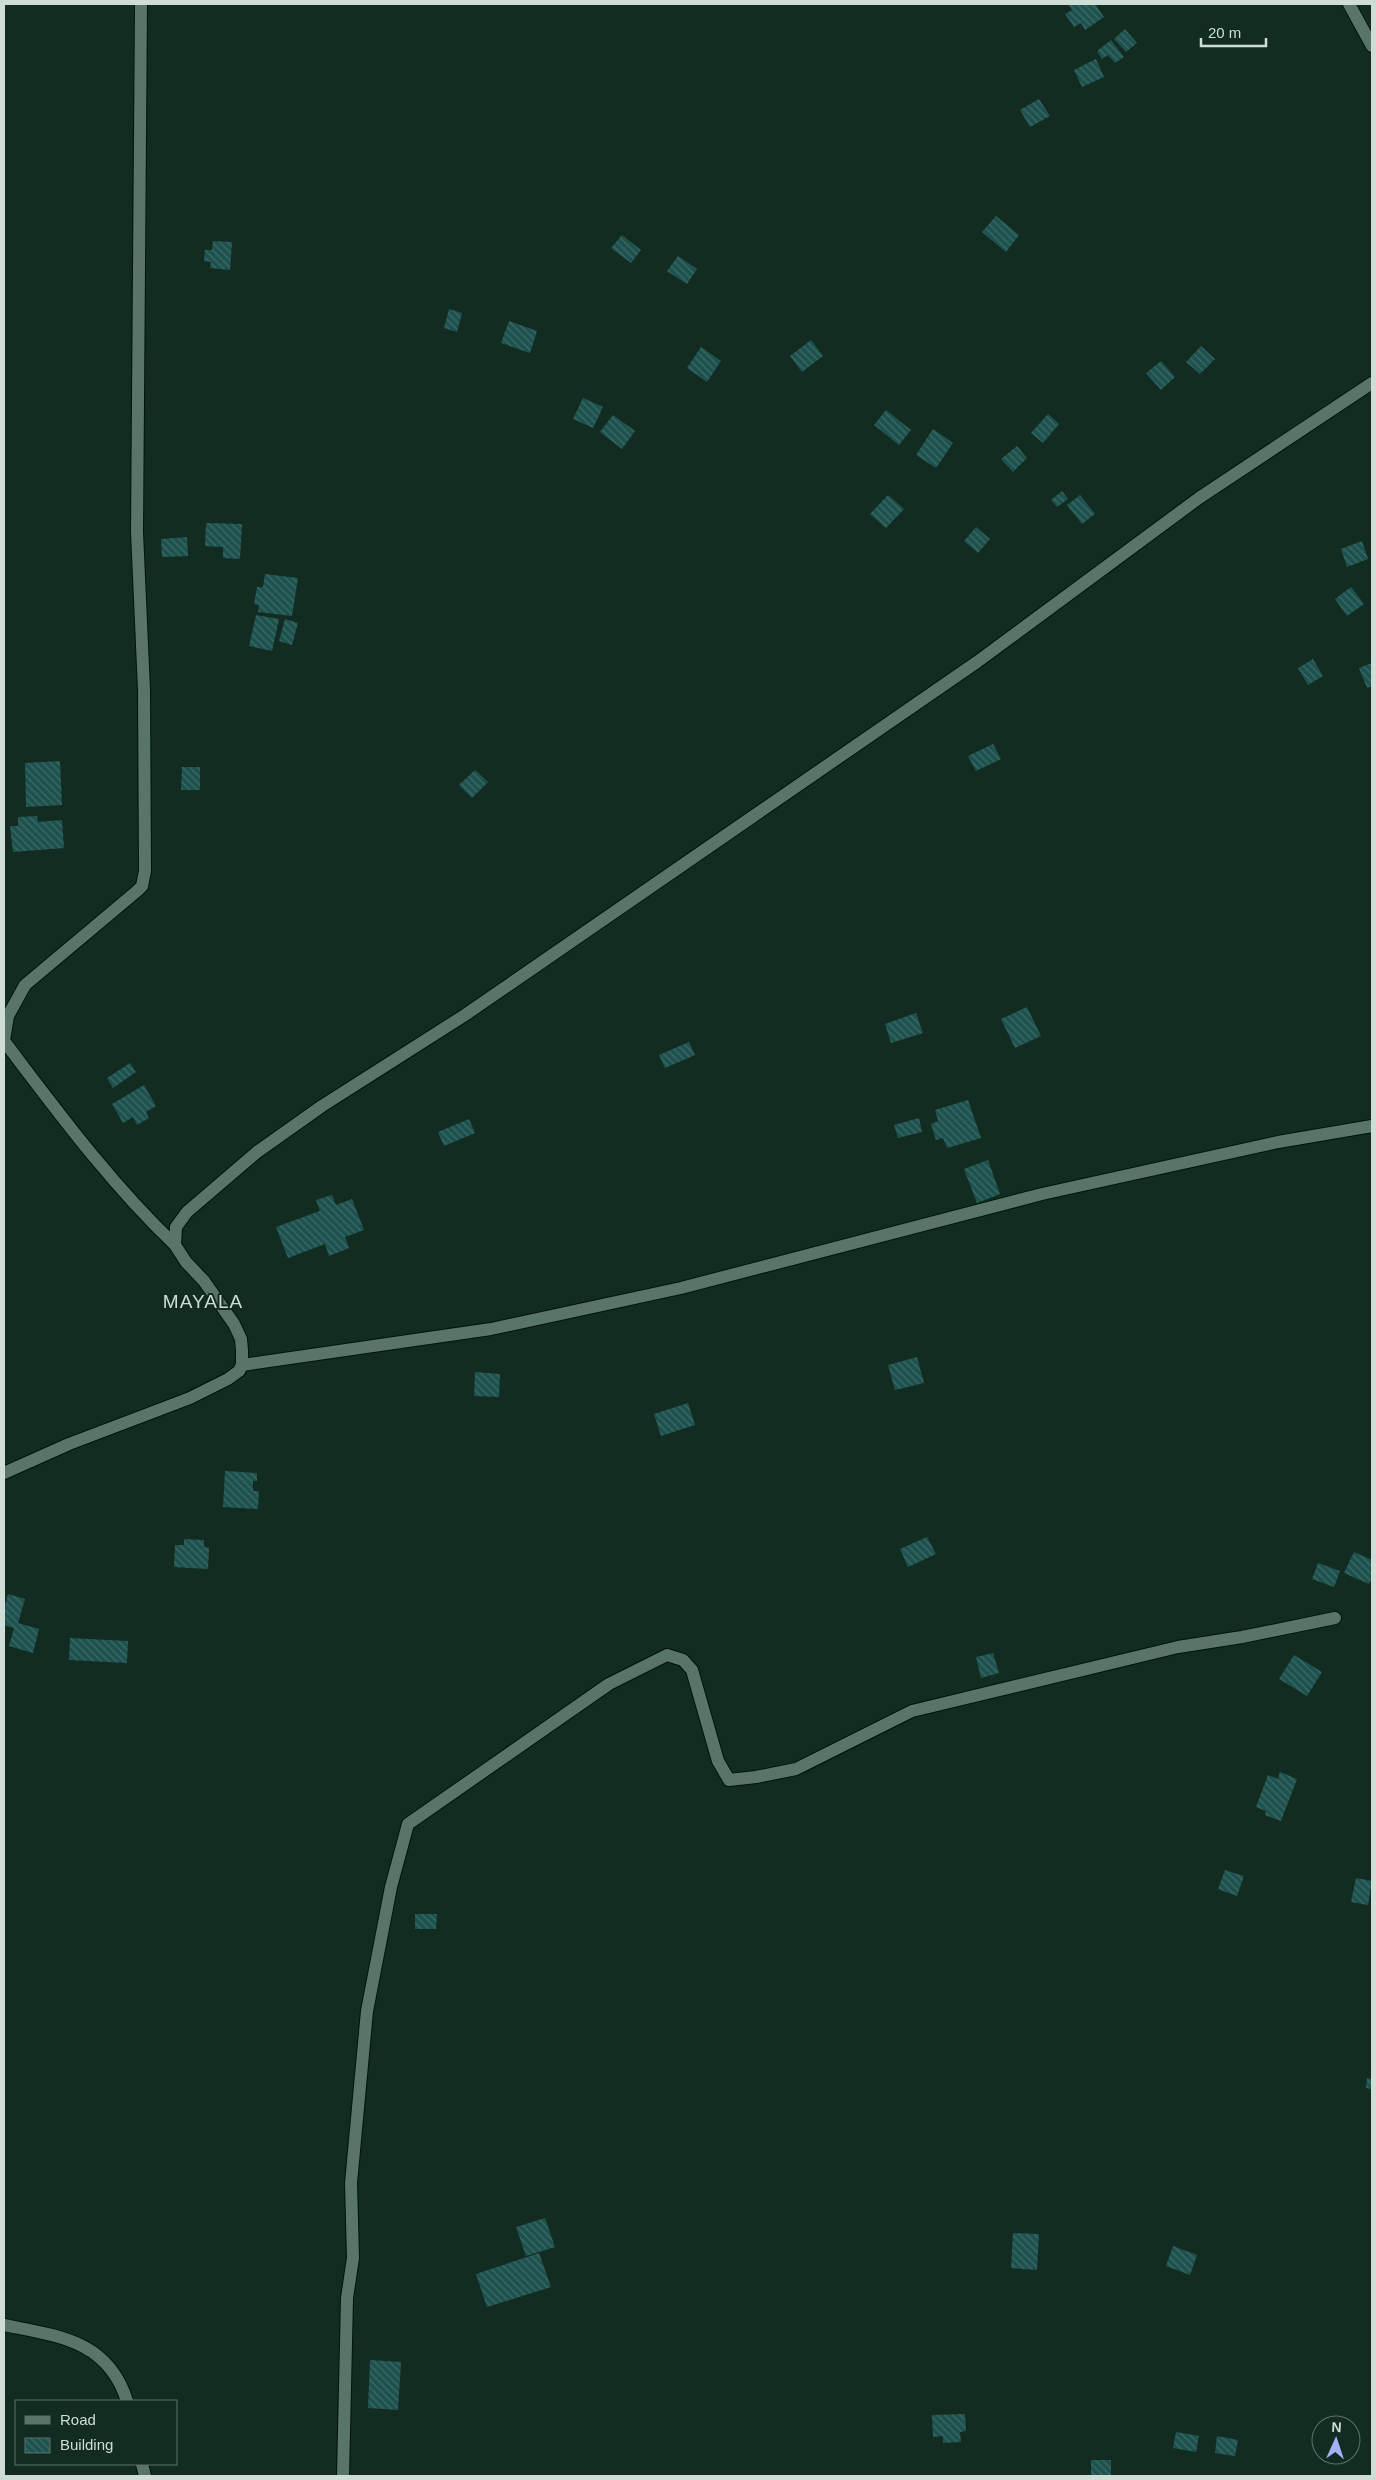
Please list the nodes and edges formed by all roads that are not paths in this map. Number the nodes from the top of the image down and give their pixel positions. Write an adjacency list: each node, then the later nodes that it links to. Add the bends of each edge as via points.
1 (140, 4): 5 (street, via 137,532 144,690 145,871 142,886 137,891 25,985 8,1016)
2 (1349, 4): 3 (street)
3 (1372, 46)
4 (1372, 383): 7 (street, via 1199,498 976,662 465,1015 322,1106 257,1152 187,1212 176,1227)
5 (4, 1040): 7 (street, via 103,1170)
6 (1372, 1126): 8 (street, via 1278,1142 1042,1194 681,1288 490,1330)
7 (175, 1244): 8 (street, via 234,1324 241,1340)
8 (242, 1365): 9 (street, via 228,1379 212,1388)
9 (4, 1472)
10 (1335, 1618): 13 (street, via 1178,1647 912,1711 796,1769 729,1780 718,1761 692,1670 683,1660 667,1655 609,1684 408,1824 391,1887 367,2011 351,2183 353,2258 347,2298)
11 (4, 2325): 12 (street, via 78,2342 93,2350 113,2371)
12 (127, 2400)
13 (343, 2476)

